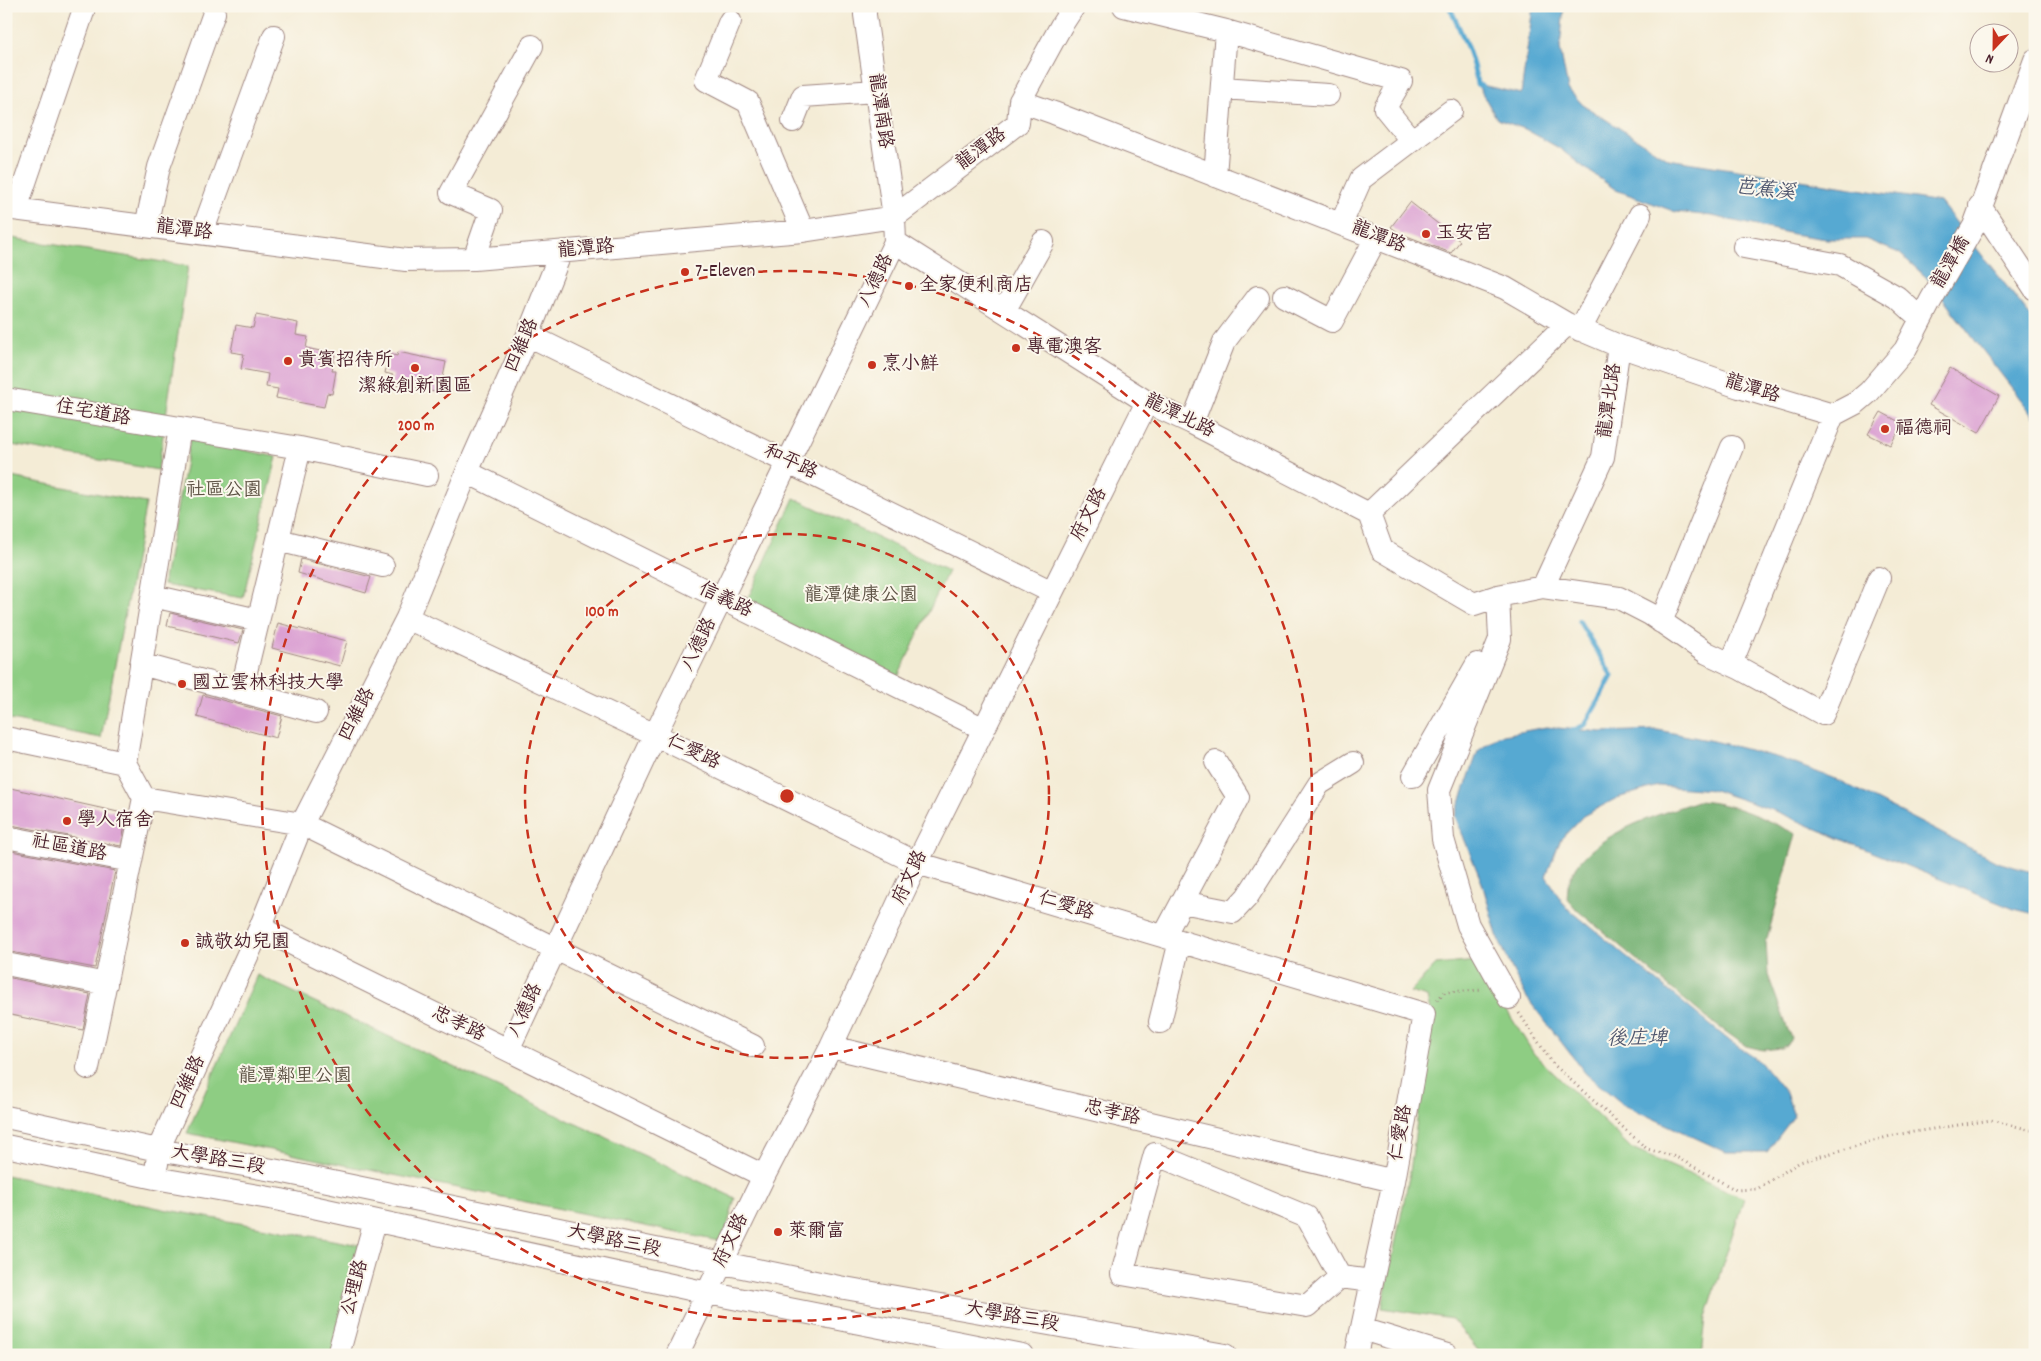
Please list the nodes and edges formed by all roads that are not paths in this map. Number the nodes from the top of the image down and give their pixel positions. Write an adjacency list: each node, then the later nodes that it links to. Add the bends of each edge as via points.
1 (865, 6): 12 (street, 龍潭南路)
2 (1074, 6): 14 (street)
3 (1124, 6): 7 (street)
4 (83, 12): 19 (street)
5 (214, 13): 24 (street, via 159,166)
6 (730, 21): 25 (street, via 706,80 748,102)
7 (1226, 31): 11 (street); 17 (street, via 1401,81 1385,108)
8 (274, 36): 26 (street)
9 (532, 46): 32 (street, via 451,193 491,210)
10 (2035, 60): 21 (street)
11 (1222, 88): 13 (street); 18 (street)
12 (876, 91): 16 (street, via 803,96); 22 (street, 龍潭南路)
13 (1328, 95)
14 (1020, 102): 18 (street, 龍潭路); 22 (street, 龍潭路, via 1018,123)
15 (1451, 111): 17 (street)
16 (793, 121)
17 (1410, 140): 23 (street, via 1361,179)
18 (1215, 176): 23 (street, 龍潭路)
19 (11, 209): 24 (street, 龍潭路)
20 (1640, 215): 38 (street)
21 (1977, 216): 33 (street); 36 (street, 龍潭橋)
22 (894, 217): 25 (street, 龍潭路); 28 (street)
23 (1341, 224): 27 (street, 龍潭路)
24 (146, 226): 26 (street, 龍潭路)
25 (803, 231): 31 (street, 龍潭路)
26 (202, 233): 32 (street, 龍潭路, via 406,260)
27 (1376, 238): 35 (street, via 1332,321); 38 (street, 龍潭路, via 1505,288)
28 (895, 242): 37 (street, 龍潭北路); 48 (street, 八德路)
29 (1043, 242): 37 (street)
30 (1744, 247): 36 (street, via 1840,265 1897,298)
31 (562, 252): 32 (street, 龍潭路); 39 (street, 四維路)
32 (474, 260)
33 (2035, 289)
34 (1258, 296): 44 (street, via 1224,342)
35 (1284, 296)
36 (1926, 310): 43 (street, via 1905,350 1869,392)
37 (1004, 311): 42 (street, 龍潭北路)
38 (1573, 327): 40 (street, 龍潭路); 51 (street)
39 (528, 335): 48 (street, 和平路); 49 (street, 四維路)
40 (1619, 346): 43 (street, 龍潭路); 55 (street, 龍潭北路, via 1603,457)
41 (6, 399): 45 (street, 住宅道路)
42 (1147, 402): 44 (street, 龍潭北路); 56 (street, 府文路)
43 (1833, 416): 65 (street)
44 (1192, 423): 51 (street, 龍潭北路)
45 (180, 428): 47 (street, 住宅道路); 57 (street)
46 (1732, 447): 62 (street)
47 (300, 448): 50 (street, 住宅道路); 52 (street)
48 (789, 462): 56 (street, 和平路); 59 (street, 八德路)
49 (467, 472): 59 (street, 信義路); 60 (street, 四維路)
50 (427, 475)
51 (1369, 514): 58 (street, via 1382,550 1474,604)
52 (278, 540): 53 (street); 61 (street)
53 (383, 566)
54 (1879, 578): 65 (street, via 1823,714)
55 (1543, 587): 58 (street); 62 (street, via 1618,598)
56 (1052, 592): 68 (street, 府文路)
57 (153, 596): 61 (street); 64 (street)
58 (1498, 596): 63 (street)
59 (723, 600): 68 (street, 信義路); 69 (street, 八德路)
60 (407, 618): 69 (street, 仁愛路); 76 (street, 四維路)
61 (258, 620): 66 (street)
62 (1661, 622): 65 (street, via 1707,653)
63 (1499, 627): 74 (street); 86 (street, via 1500,639 1439,790 1443,839 1468,925)
64 (141, 664): 66 (street); 72 (street)
65 (1731, 664)
66 (241, 692): 67 (street)
67 (316, 712)
68 (984, 729): 79 (street, 府文路)
69 (655, 735): 79 (street, 仁愛路); 83 (street, 八德路)
70 (6, 738): 72 (street)
71 (1216, 762): 80 (street, via 1238,797)
72 (125, 763): 75 (street)
73 (1353, 763): 80 (street, via 1319,784 1247,897 1232,912)
74 (1412, 776)
75 (144, 798): 76 (street); 78 (street)
76 (302, 824): 81 (street, 四維路); 83 (street)
77 (6, 837): 78 (street, 社區道路)
78 (131, 861): 85 (street)
79 (917, 862): 82 (street, 仁愛路); 89 (street, 府文路)
80 (1182, 902): 82 (street)
81 (260, 928): 90 (street, 忠孝路); 94 (street, 四維路)
82 (1172, 939): 87 (street); 97 (street, 仁愛路, via 1424,1014)
83 (555, 950): 88 (street); 90 (street, 八德路)
84 (6, 964): 85 (street)
85 (106, 984): 91 (street)
86 (1509, 998)
87 (1160, 1022)
88 (753, 1046)
89 (831, 1047): 95 (street, 府文路); 97 (street, 忠孝路)
90 (508, 1050): 95 (street, 忠孝路)
91 (88, 1068)
92 (6, 1118): 94 (street, 大學路三段)
93 (6, 1146): 96 (street, 大學路三段)
94 (158, 1150): 96 (street, 四維路); 99 (street, 大學路三段, via 284,1172)
95 (764, 1176): 99 (street, 府文路)
96 (155, 1178): 98 (street, 大學路三段, via 281,1200)
97 (1394, 1182): 101 (street, 仁愛路)
98 (375, 1221): 102 (street, 大學路三段); 104 (street, 公理路)
99 (722, 1264): 102 (street, 府文路); 107 (street, 大學路三段, via 840,1288)
100 (1340, 1277): 100 (street, via 1307,1306 1122,1274 1155,1154 1307,1217); 101 (street)
101 (1372, 1281): 103 (street, 仁愛路)
102 (708, 1292): 105 (street, 府文路); 106 (street, 大學路三段)
103 (1362, 1329): 108 (street, 仁愛路); 109 (street)
104 (338, 1355)
105 (677, 1355)
106 (1022, 1355)
107 (1225, 1355)
108 (1356, 1355)
109 (1447, 1355)

